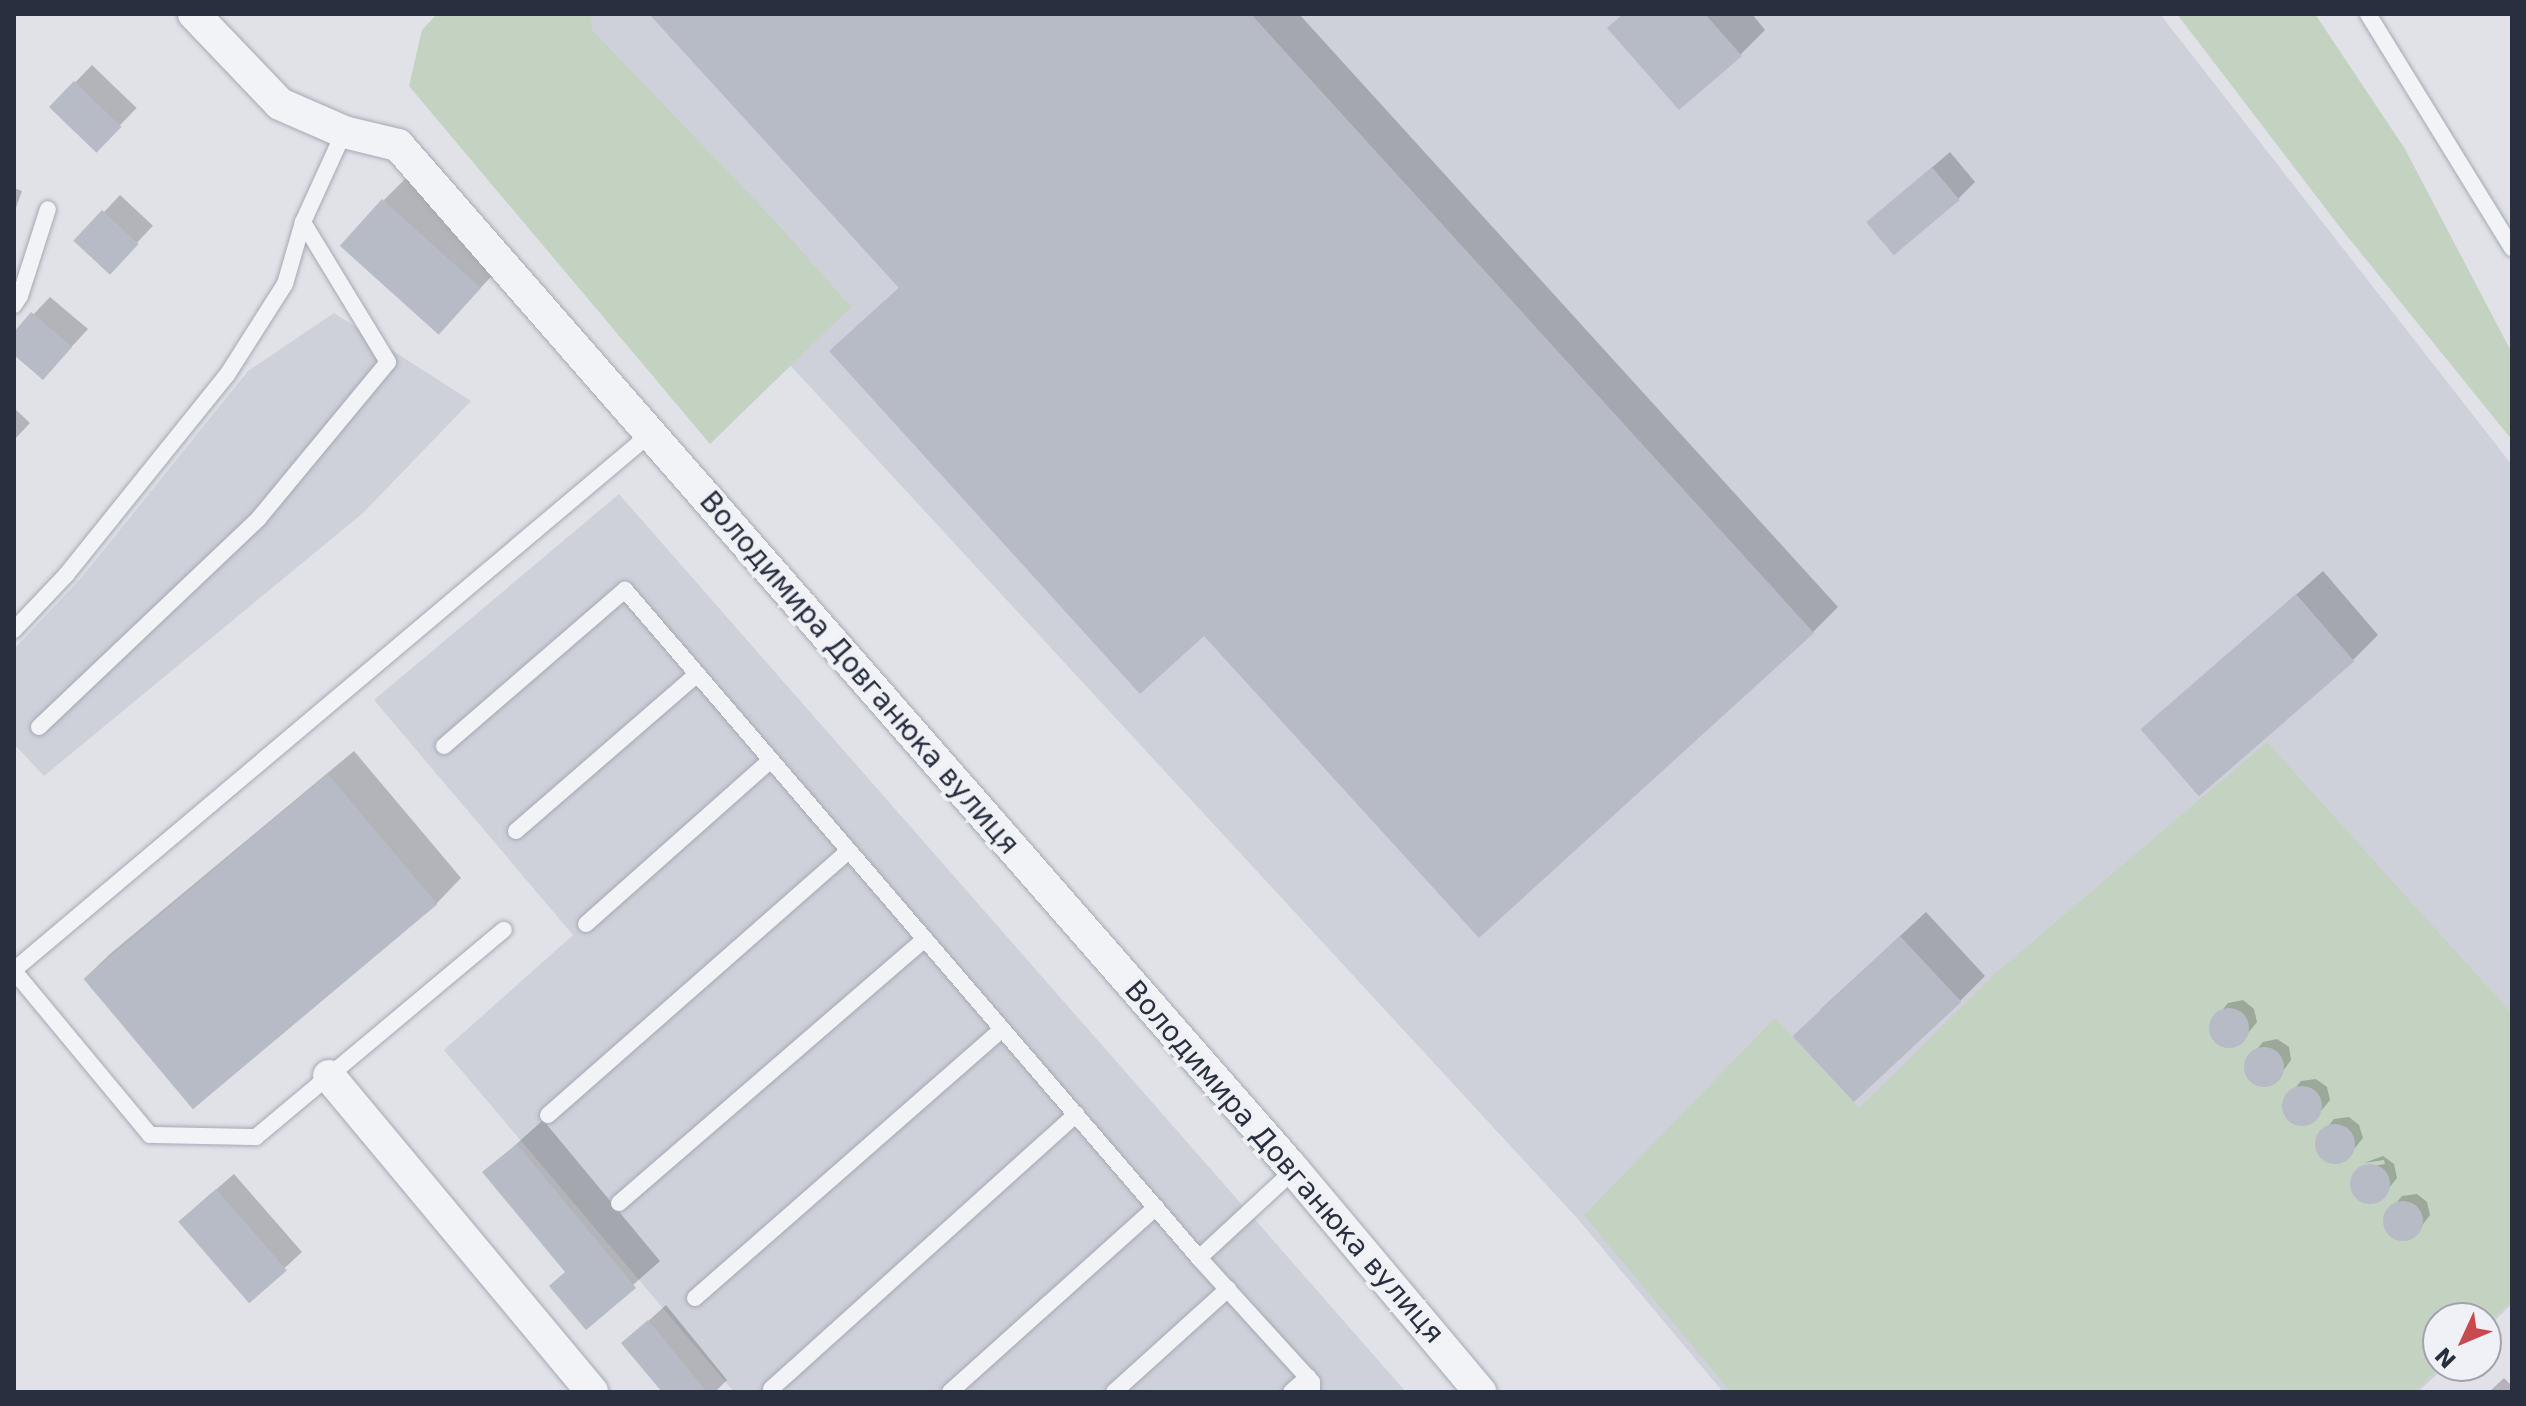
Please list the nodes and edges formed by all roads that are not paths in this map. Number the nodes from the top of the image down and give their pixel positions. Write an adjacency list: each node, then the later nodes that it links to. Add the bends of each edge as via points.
1 (194, 14): 3 (street, Володимира Довганюка вулиця, via 280,104)
2 (2368, 14): 6 (lane)
3 (344, 132): 5 (lane); 8 (street, Володимира Довганюка вулиця, via 398,145)
4 (48, 209): 7 (lane)
5 (303, 222): 9 (lane, via 285,284 227,375 66,575); 11 (lane, via 388,362 259,518)
6 (2512, 248)
7 (14, 305)
8 (650, 434): 19 (lane); 24 (street, Володимира Довганюка вулиця)
9 (14, 630)
10 (697, 674): 12 (lane, via 625,590); 13 (lane); 14 (lane)
11 (39, 727)
12 (444, 746)
13 (771, 760): 15 (lane); 16 (lane)
14 (516, 831)
15 (849, 851): 18 (lane); 23 (lane)
16 (586, 924)
17 (504, 930): 21 (lane)
18 (925, 939): 20 (lane); 25 (lane)
19 (14, 970): 21 (lane, via 150,1135 256,1137)
20 (1002, 1029): 22 (lane); 29 (lane)
21 (329, 1076): 32 (street)
22 (1076, 1114): 26 (lane); 31 (lane)
23 (548, 1115)
24 (1294, 1170): 27 (lane); 36 (street, Володимира Довганюка вулиця)
25 (619, 1203)
26 (1156, 1207): 27 (lane); 33 (lane)
27 (1199, 1258): 28 (lane)
28 (1228, 1289): 30 (lane); 34 (lane)
29 (695, 1298)
30 (1310, 1385): 35 (lane)
31 (771, 1389)
32 (592, 1392)
33 (950, 1392)
34 (1114, 1392)
35 (1291, 1392)
36 (1480, 1392)

